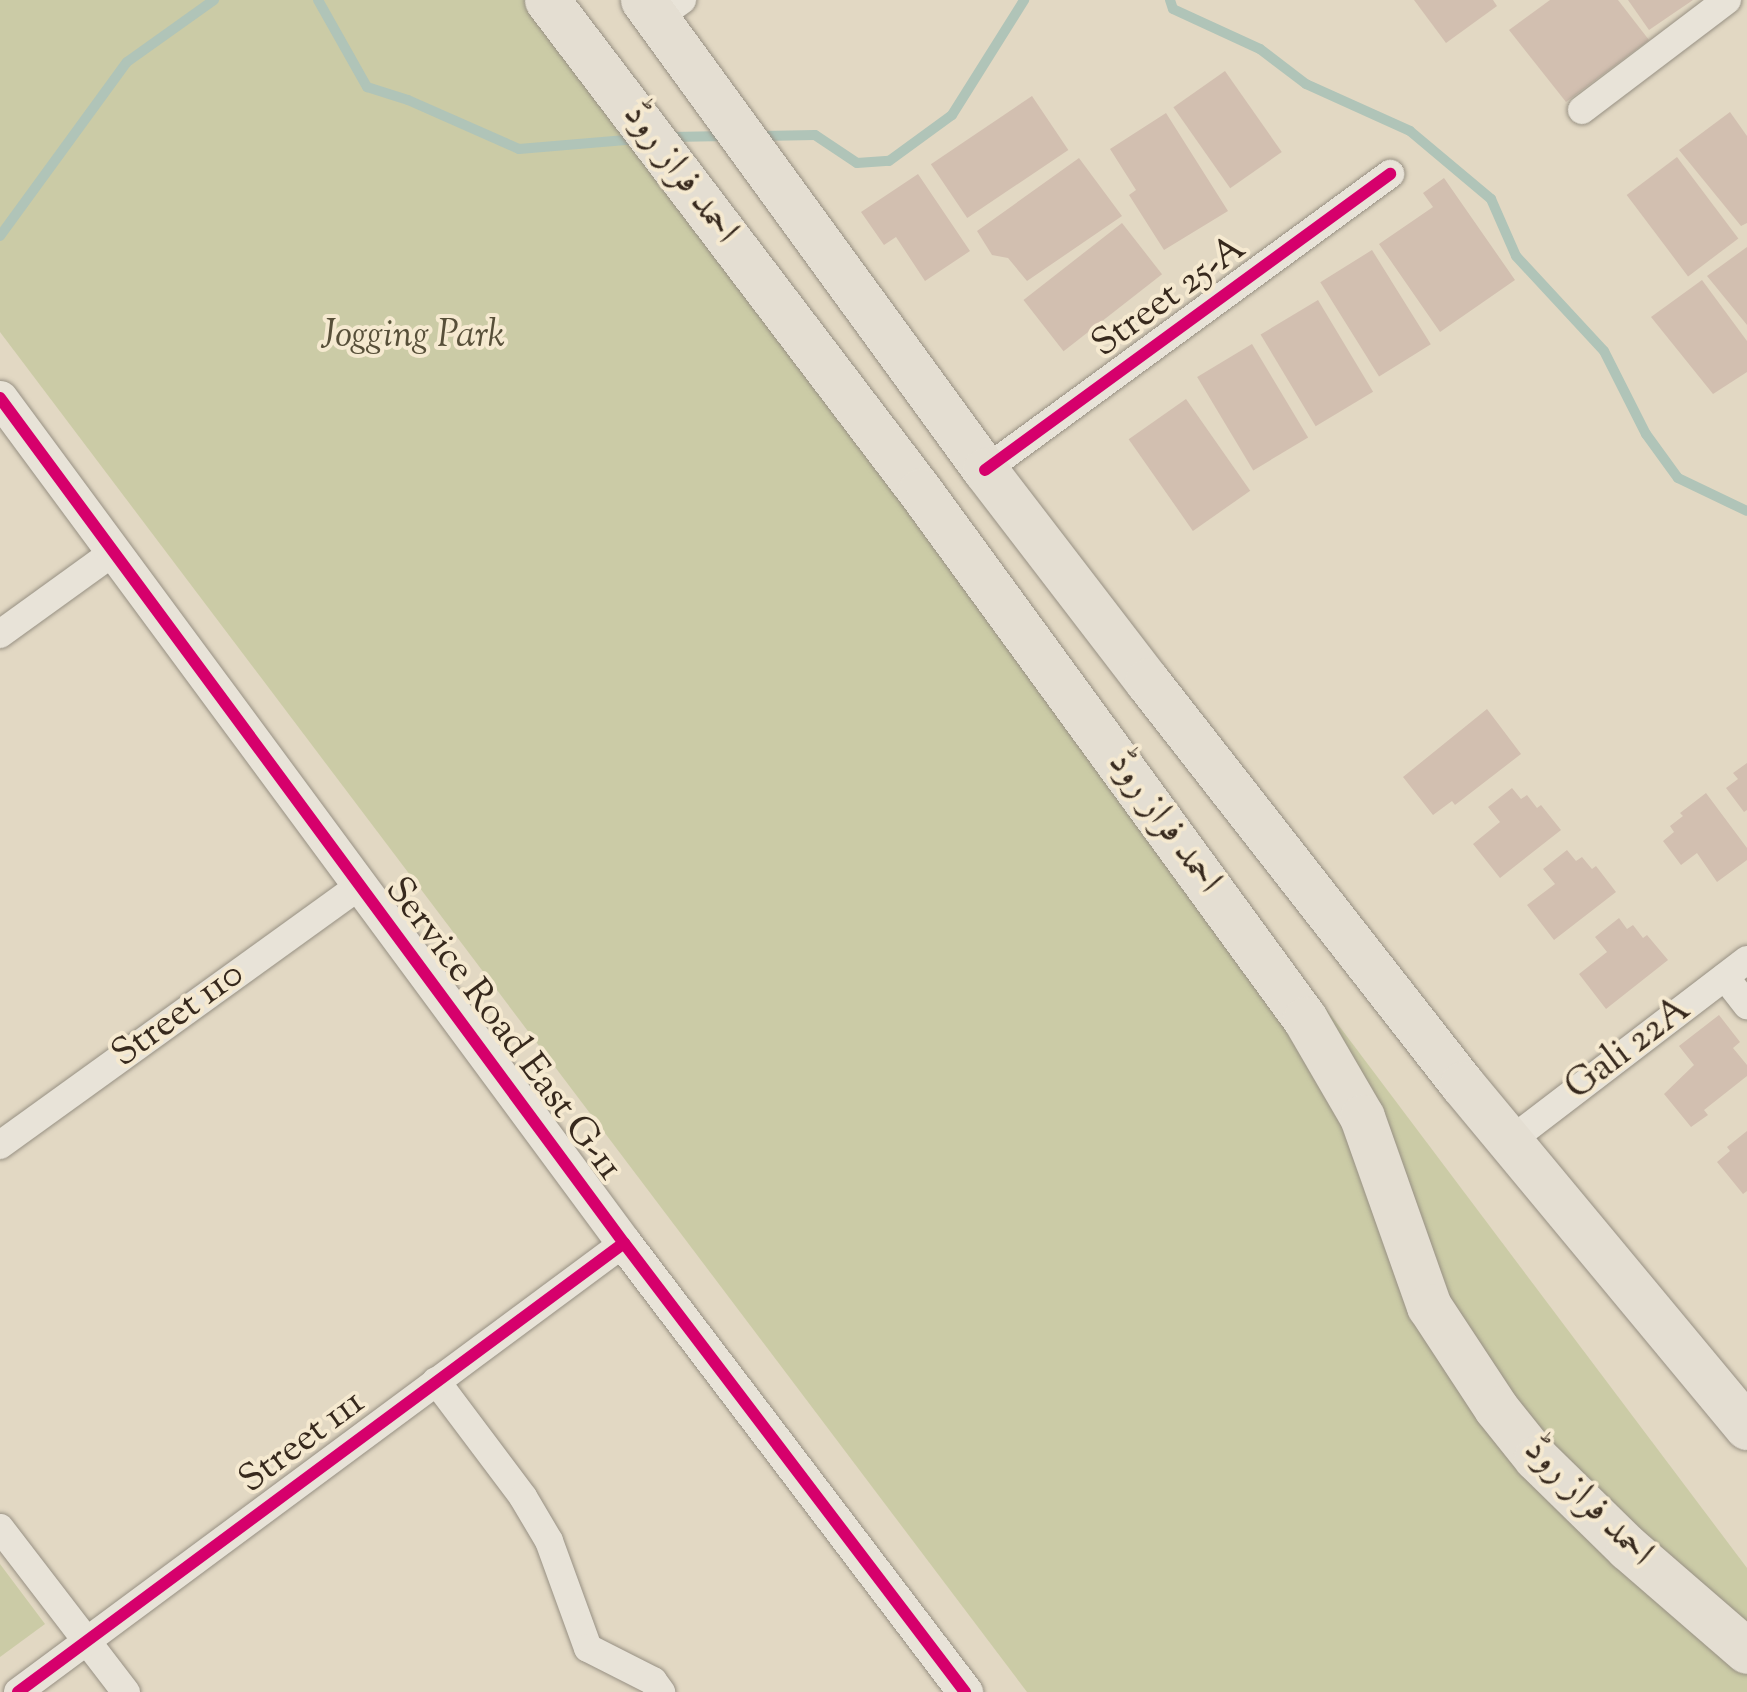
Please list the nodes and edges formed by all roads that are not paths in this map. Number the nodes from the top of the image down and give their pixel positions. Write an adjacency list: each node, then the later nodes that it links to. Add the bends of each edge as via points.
1 (547, 0): 7 (main road, احمد فراز روڈ)
2 (1727, 0): 4 (street)
3 (664, 15): 6 (main road, احمد فراز روڈ)
4 (1582, 110)
5 (1390, 174): 9 (street, Street 25-A)
6 (850, 282): 7 (main road); 9 (main road, احمد فراز روڈ)
7 (793, 325): 22 (main road, احمد فراز روڈ, via 1306,1020 1362,1117 1429,1306 1496,1408 1536,1458 1628,1548)
8 (0, 398): 10 (street, Service Road East G-11)
9 (985, 470): 15 (main road, احمد فراز روڈ)
10 (111, 554): 11 (street); 12 (street, Service Road East G-11)
11 (0, 634)
12 (358, 887): 16 (street, Street 110); 17 (street, Service Road East G-11)
13 (1736, 968): 14 (street); 15 (street, Gali 22A)
14 (1747, 1005)
15 (1510, 1141): 19 (main road, احمد فراز روڈ)
16 (0, 1145)
17 (624, 1243): 18 (street, Street 111); 26 (street, Service Road East G-11)
18 (436, 1381): 21 (street, Street 111); 23 (street, via 549,1541 588,1648)
19 (1747, 1428)
20 (0, 1528): 21 (street)
21 (86, 1640): 24 (street, Street 111); 25 (street)
22 (1747, 1651)
23 (650, 1688)
24 (18, 1692)
25 (126, 1692)
26 (965, 1692)

